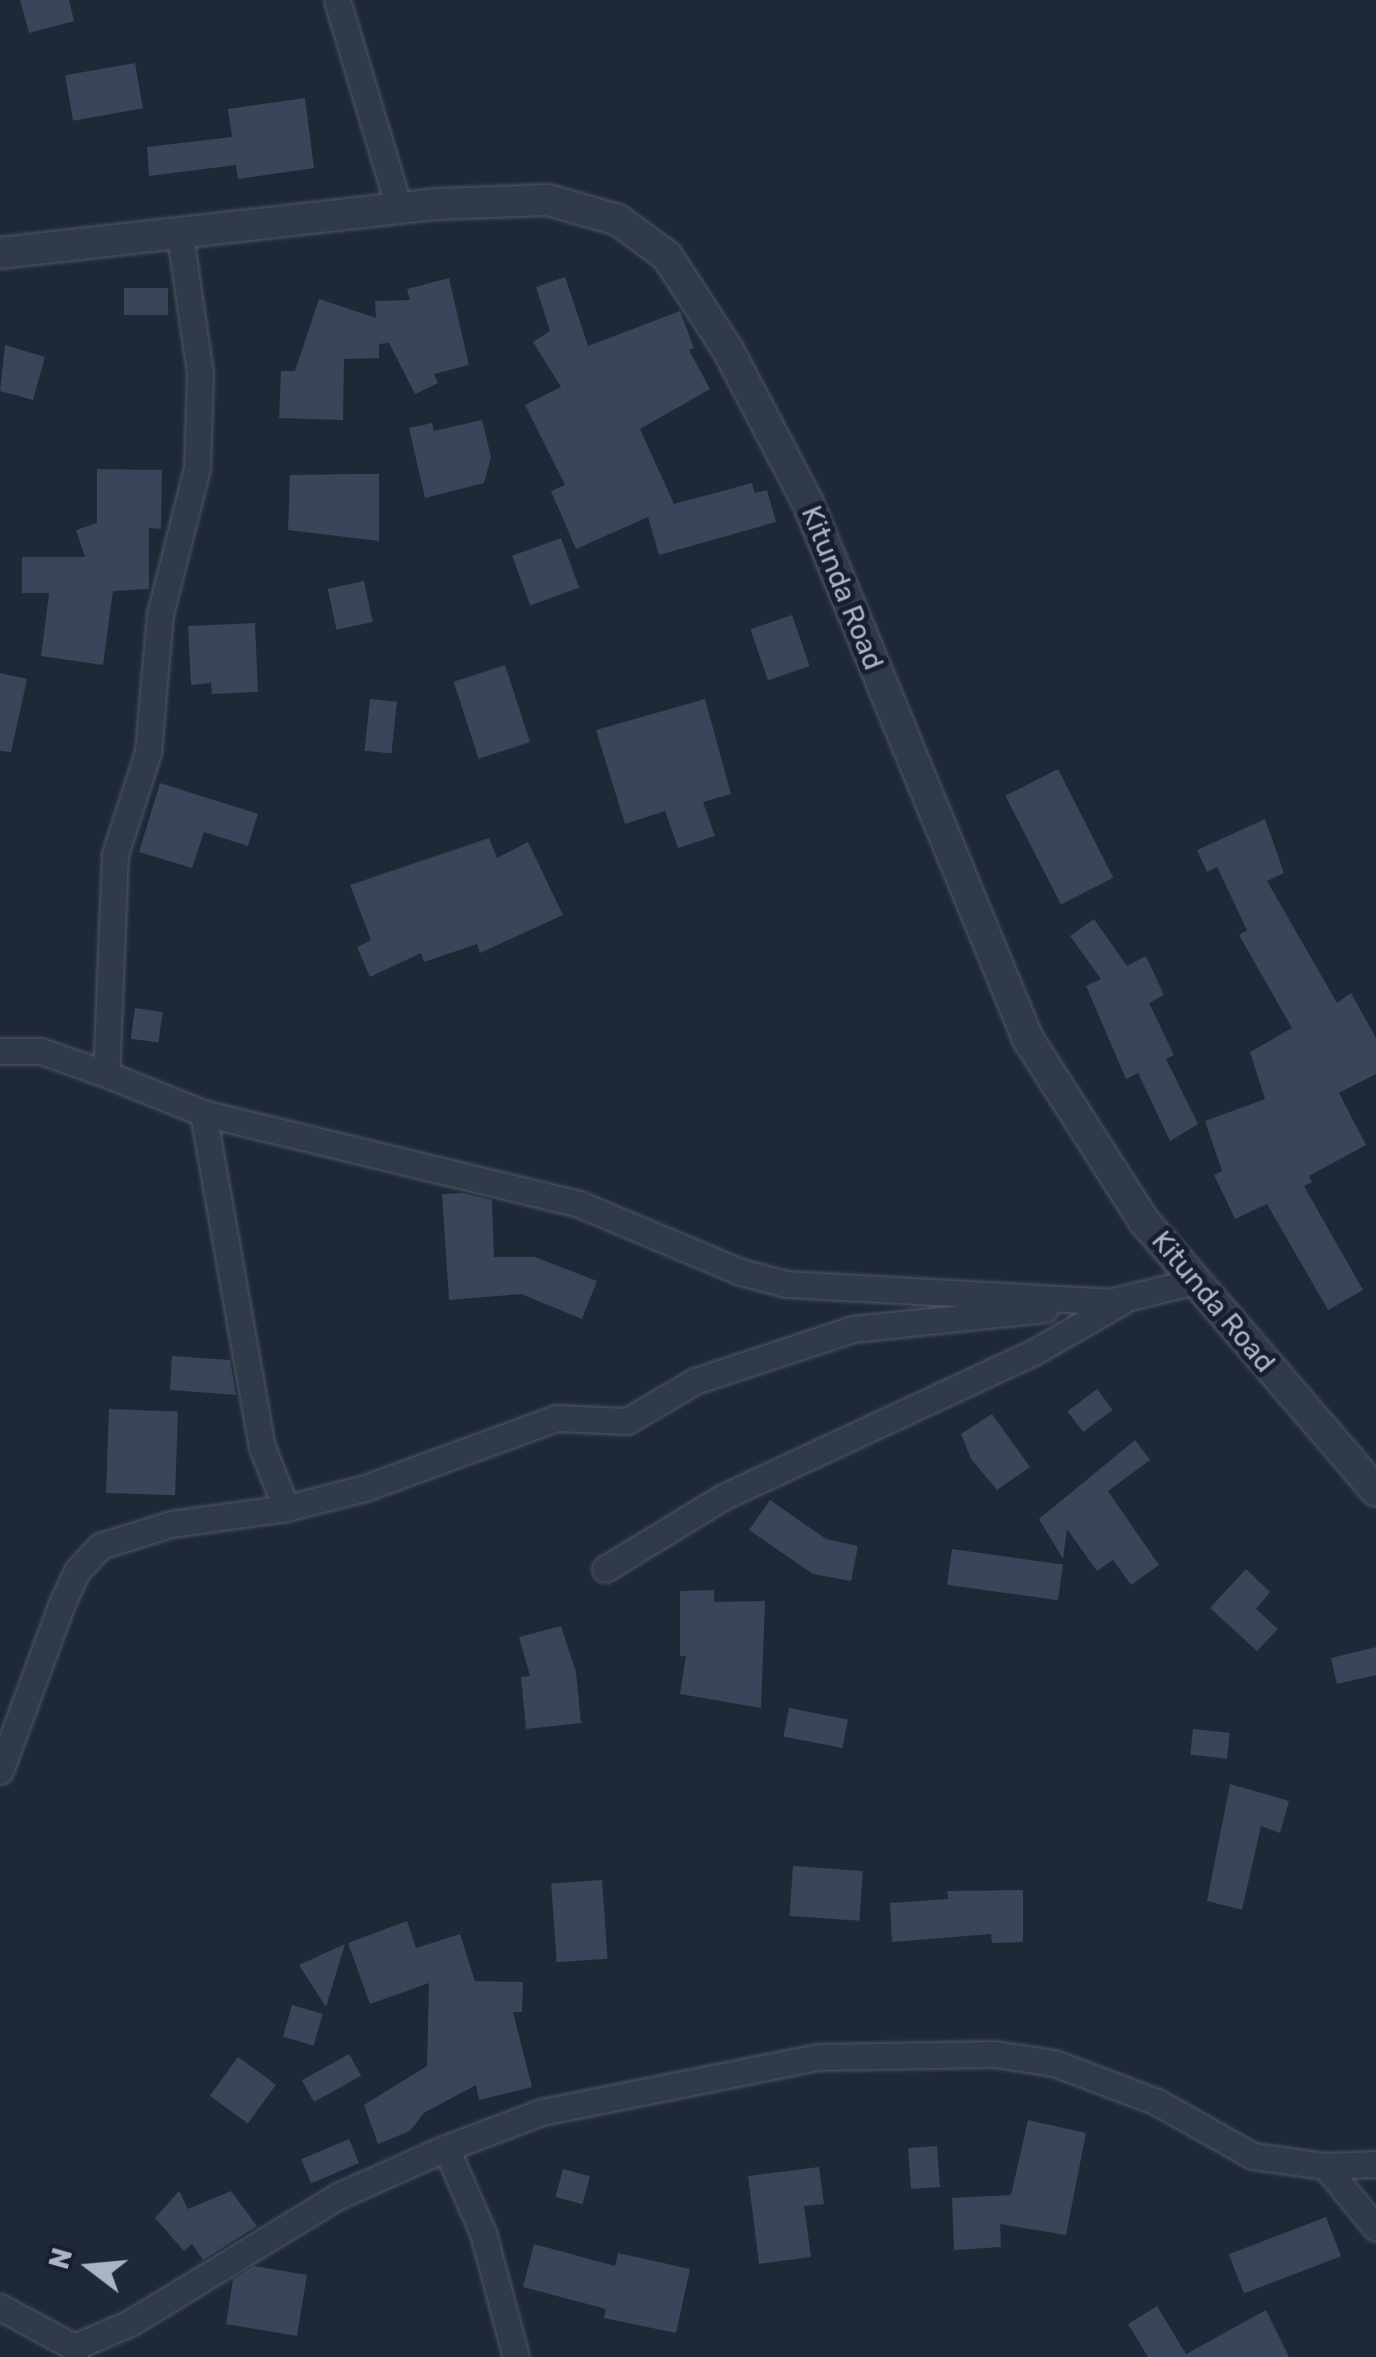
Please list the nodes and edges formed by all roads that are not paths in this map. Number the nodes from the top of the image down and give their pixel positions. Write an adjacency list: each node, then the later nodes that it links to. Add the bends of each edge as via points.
1 (337, 0): 2 (street)
2 (399, 208): 3 (street, Kitunda Road); 8 (street, Kitunda Road, via 548,200 618,220 667,256 728,350 806,500 1028,1039 1098,1153)
3 (180, 236): 4 (street, Kitunda Road); 6 (street, via 200,373 197,468 160,614 148,752 115,854)
4 (0, 253)
5 (0, 1051): 6 (street, via 41,1050)
6 (106, 1074): 7 (street)
7 (203, 1113): 9 (street, via 578,1204 786,1284); 11 (street, via 262,1447)
8 (1192, 1282): 9 (street); 10 (street, Kitunda Road)
9 (1121, 1302): 11 (street, via 853,1329 695,1381 627,1422 556,1418 366,1488); 12 (street, via 1034,1352 723,1497)
10 (1376, 1491)
11 (286, 1508): 13 (street, via 171,1524 100,1546 77,1570 62,1603)
12 (605, 1569)
13 (0, 1771)
14 (446, 2148): 16 (street, via 542,2112 800,2060 994,2054 1054,2063 1157,2102 1253,2156); 19 (street, via 338,2196); 20 (street, via 482,2233)
15 (1376, 2164): 16 (street)
16 (1325, 2166): 17 (street)
17 (1376, 2228)
18 (0, 2308): 19 (street)
19 (74, 2352)
20 (516, 2357)

